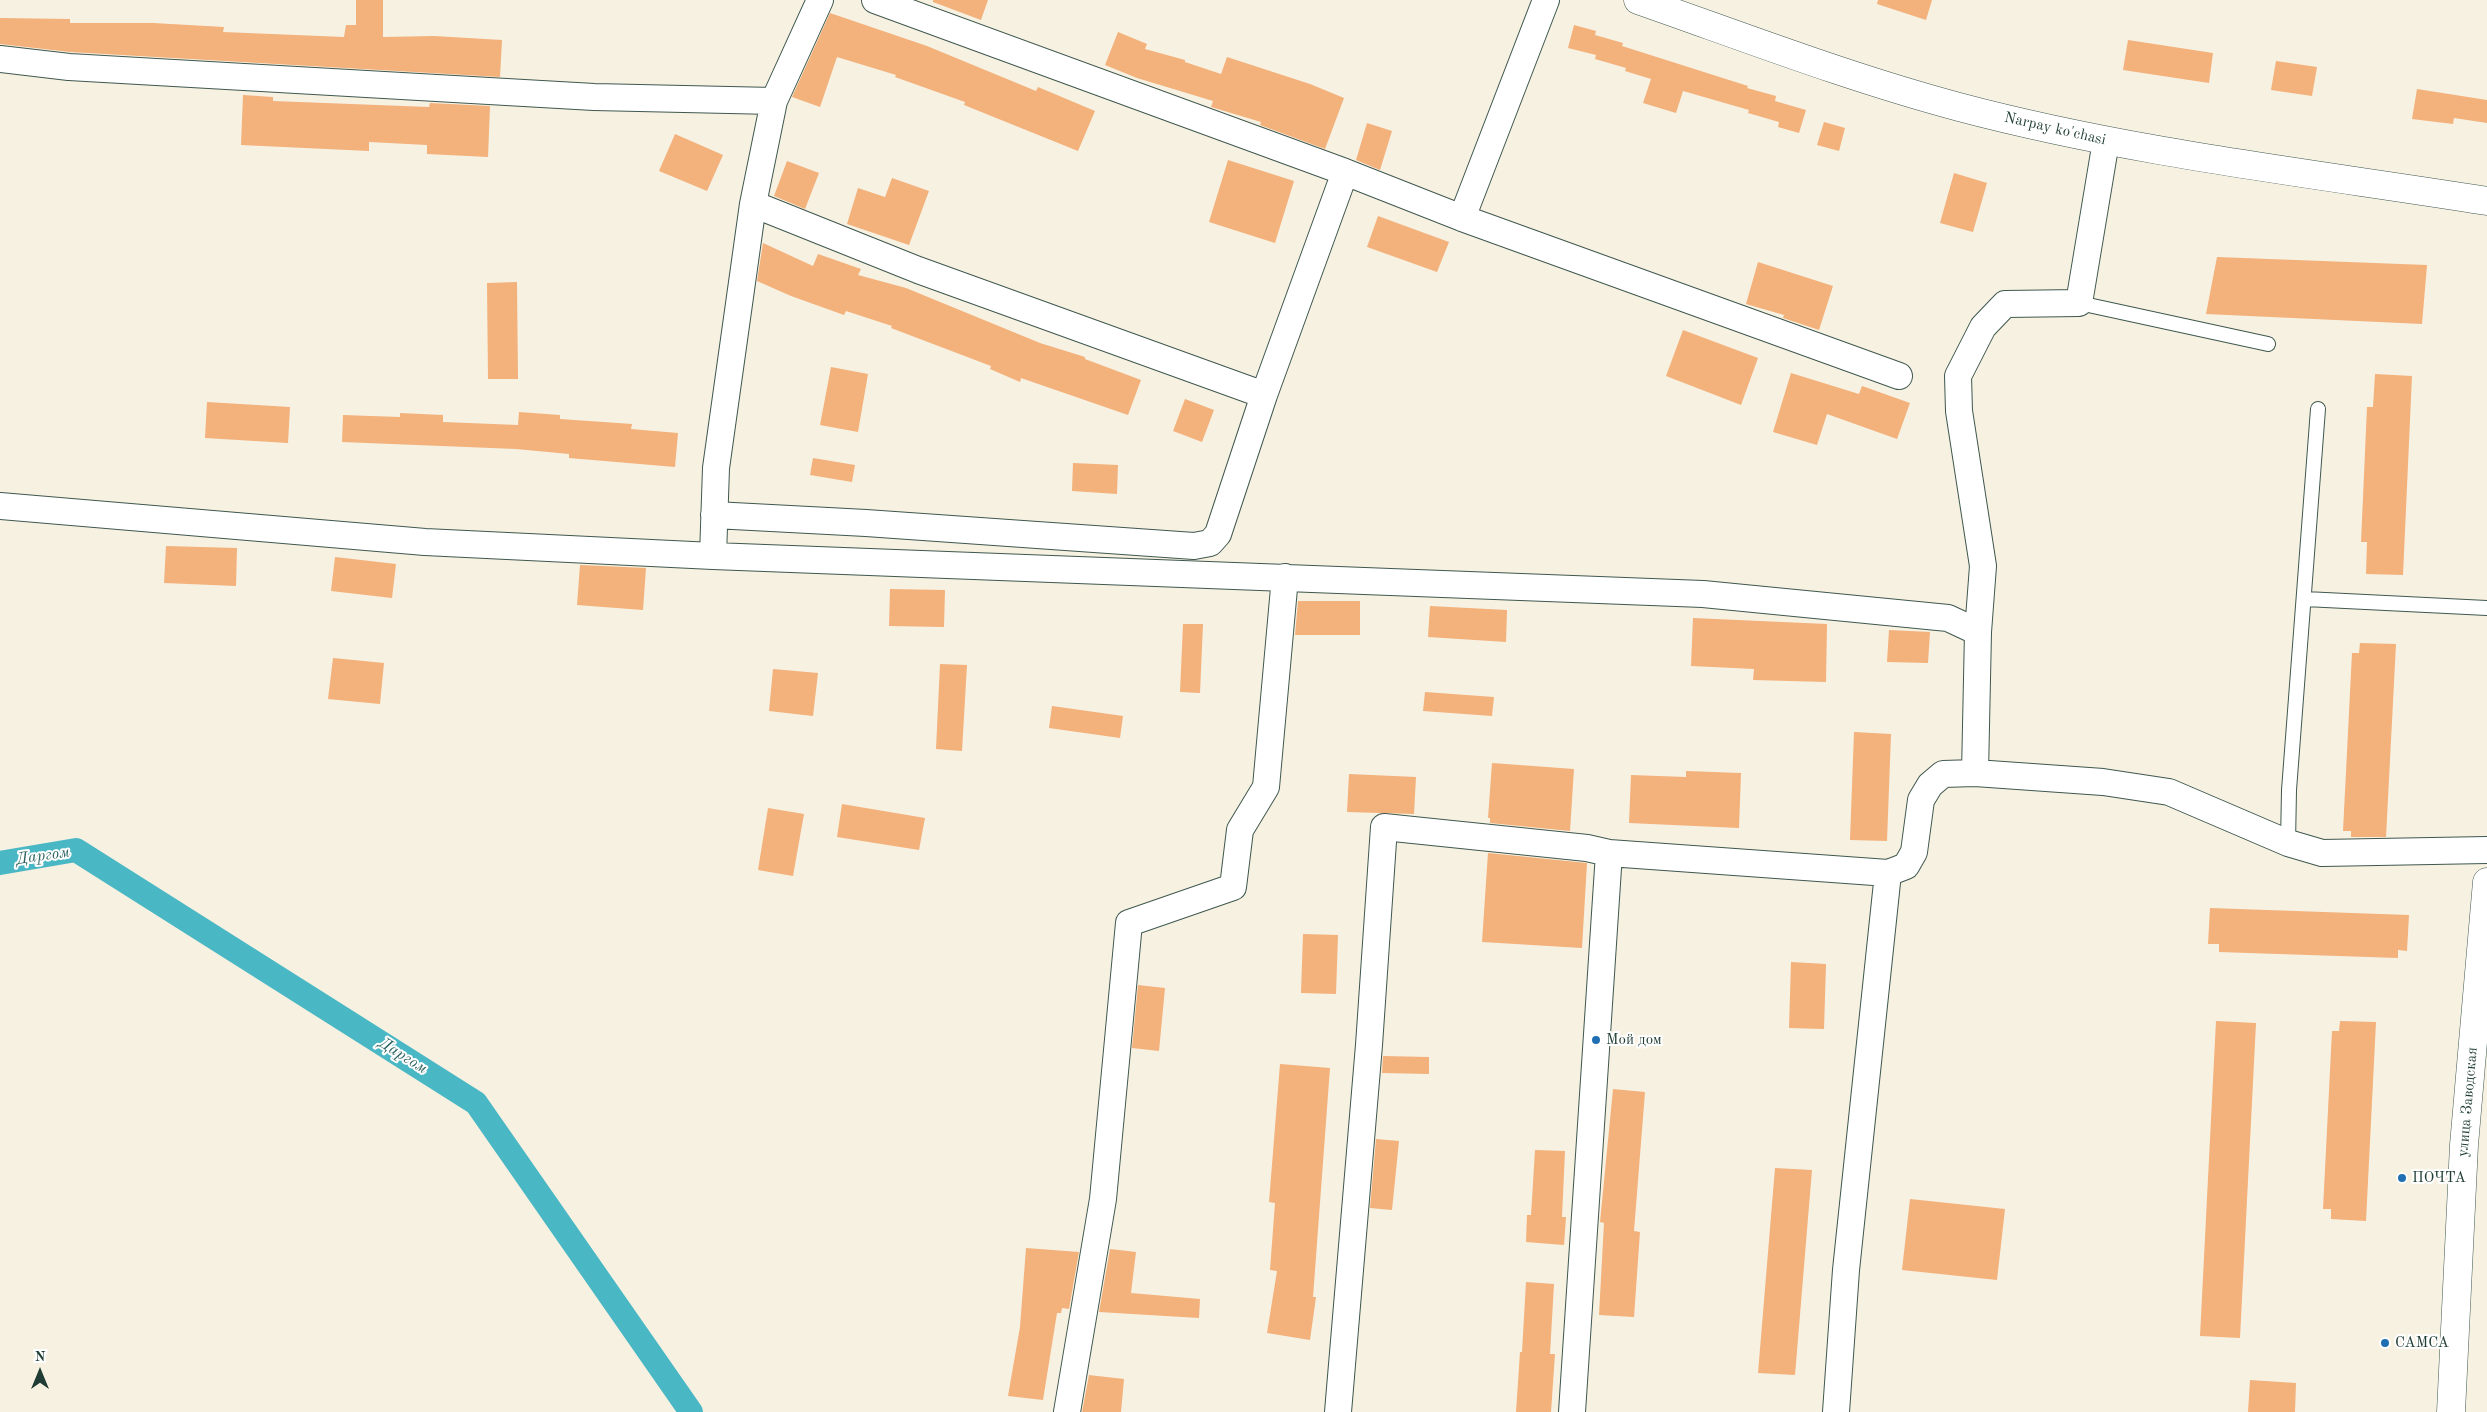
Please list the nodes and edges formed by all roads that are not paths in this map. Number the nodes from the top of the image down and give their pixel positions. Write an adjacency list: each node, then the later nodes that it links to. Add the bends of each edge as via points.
1 (820, 0): 6 (street)
2 (875, 0): 8 (street)
3 (1546, 0): 13 (street)
4 (1638, 0): 7 (street, Narpay ko'chasi, via 1879,85 1960,108)
5 (0, 59): 6 (street, via 69,67 584,97)
6 (774, 101): 11 (street)
7 (2106, 141): 9 (street, Narpay ko'chasi); 14 (street)
8 (1345, 172): 13 (street); 17 (street)
9 (2439, 193): 10 (street, Narpay ko'chasi); 12 (street)
10 (2487, 201)
11 (753, 204): 17 (street, via 918,270); 20 (street, via 716,468)
12 (2487, 214)
13 (1462, 218): 16 (street)
14 (2079, 303): 15 (lane); 25 (street, via 2005,304 1983,327 1958,376 1958,411 1983,566)
15 (2268, 344)
16 (1899, 376)
17 (1264, 395): 20 (street, via 1218,534 1210,543 1194,546)
18 (2318, 409): 23 (lane)
19 (0, 506): 21 (street, via 425,542)
20 (714, 515): 21 (street)
21 (712, 556): 22 (street)
22 (1285, 577): 25 (street, via 1702,594 1948,618); 32 (street, via 1266,787 1240,830 1233,887 1129,923 1103,1199)
23 (2305, 599): 24 (lane); 27 (lane, via 2289,790)
24 (2487, 608)
25 (1978, 632): 26 (street)
26 (1975, 773): 27 (street, via 2103,782 2169,792); 30 (street, via 1943,774 1930,785 1921,800 1914,852 1906,866)
27 (2288, 843): 28 (street, via 2322,853)
28 (2487, 850)
29 (1609, 853): 30 (street); 33 (street, via 1384,827); 34 (street)
30 (1888, 873): 35 (street, via 1846,1270)
31 (2487, 883): 36 (street, улица Заводская, via 2464,1145)
32 (1067, 1412)
33 (1338, 1412)
34 (1572, 1412)
35 (1836, 1412)
36 (2451, 1412)

